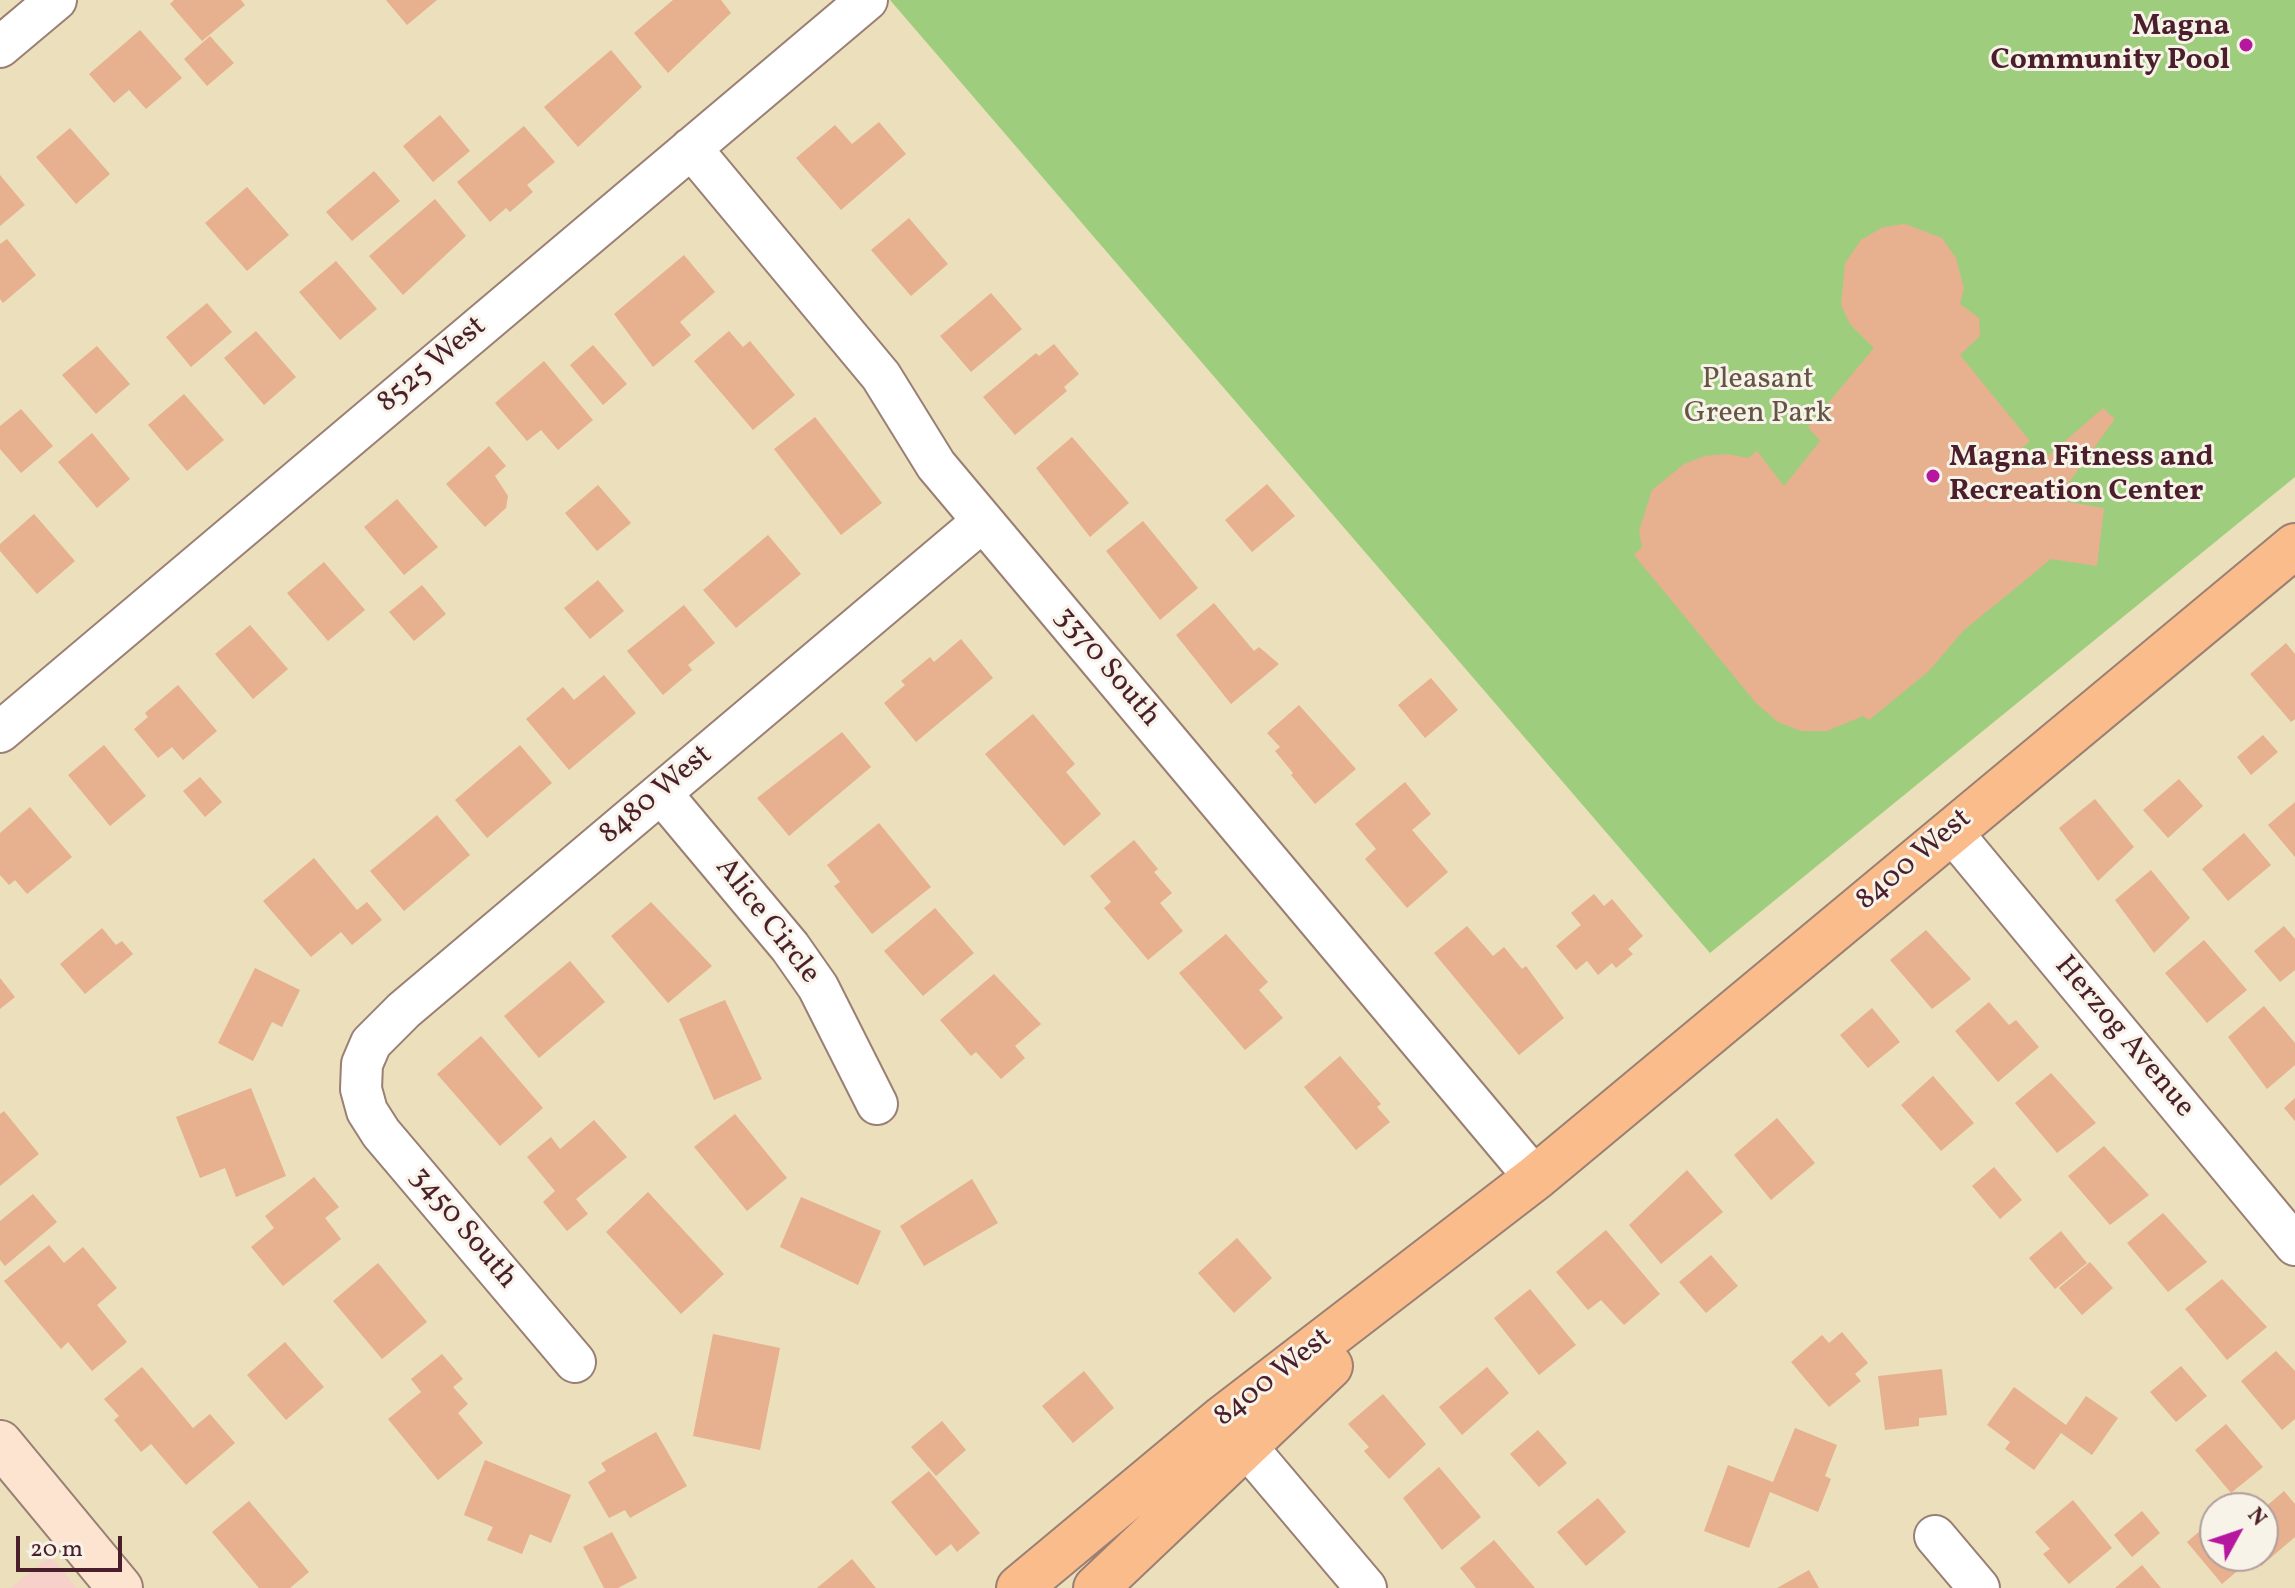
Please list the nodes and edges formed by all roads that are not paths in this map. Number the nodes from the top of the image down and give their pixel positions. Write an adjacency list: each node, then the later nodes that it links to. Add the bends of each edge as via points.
1 (56, 0): 3 (street)
2 (867, 0): 4 (street, 8525 West)
3 (0, 47)
4 (691, 148): 5 (street, 3370 South, via 881,376 924,448); 7 (street, 8525 West)
5 (983, 521): 8 (street, 8480 West); 12 (street, 3370 South)
6 (2295, 546): 9 (main road, 8400 West)
7 (0, 732)
8 (661, 793): 10 (street, 8480 West, via 387,1025 362,1064); 11 (street, Alice Circle, via 818,987)
9 (1951, 831): 12 (main road, 8400 West); 13 (street, Herzog Avenue)
10 (361, 1089): 14 (street, 3450 South, via 381,1133)
11 (877, 1104)
12 (1535, 1178): 15 (main road, 8400 West, via 1374,1324)
13 (2295, 1245)
14 (575, 1362)
15 (1235, 1432): 19 (main road, 8400 West); 20 (main road, 8400 West); 21 (street)
16 (0, 1443): 18 (street)
17 (1935, 1536): 22 (street)
18 (120, 1588)
19 (1019, 1588)
20 (1096, 1588)
21 (1366, 1588)
22 (1979, 1588)

